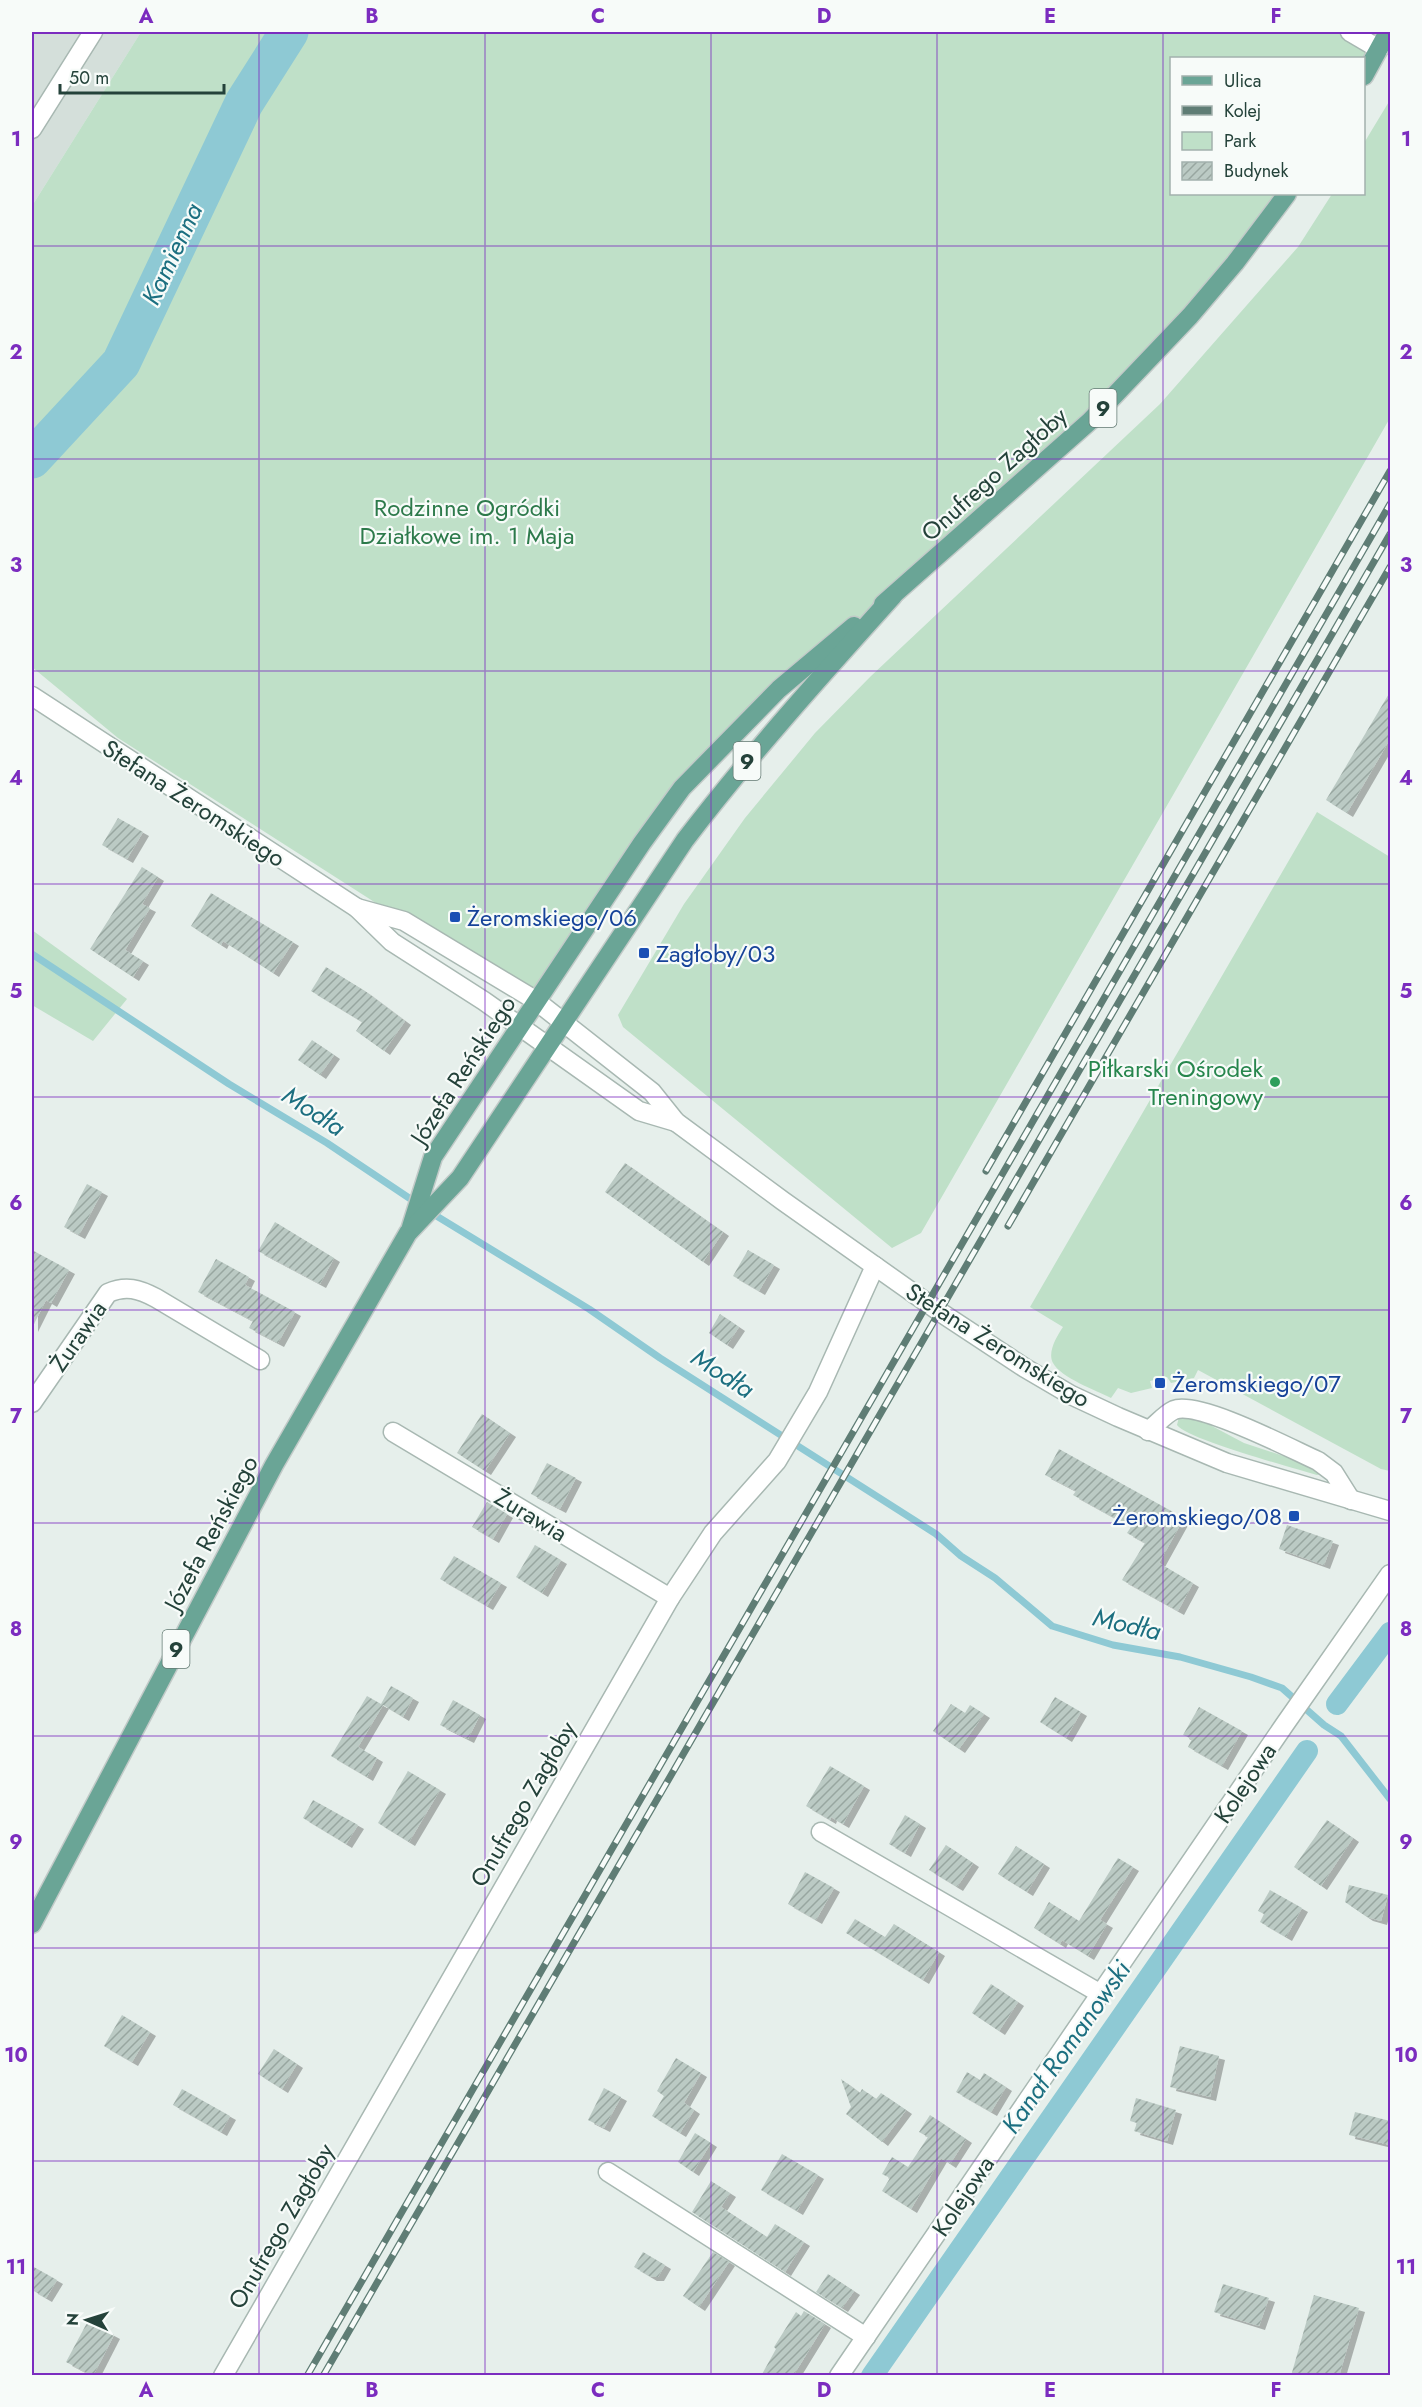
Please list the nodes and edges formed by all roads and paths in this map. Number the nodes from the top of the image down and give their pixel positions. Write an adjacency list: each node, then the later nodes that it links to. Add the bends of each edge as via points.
1 (93, 32): 6 (street)
2 (1350, 32): 4 (street)
3 (1388, 32): 4 (main road)
4 (1379, 49): 5 (main road)
5 (1365, 74)
6 (32, 129)
7 (1286, 195): 8 (main road, Onufrego Zagłoby / 9, via 1198,307 1090,421)
8 (893, 596): 11 (main road, Onufrego Zagłoby / 9, via 779,689 682,788); 12 (main road, Onufrego Zagłoby / 9, via 724,789 685,840)
9 (32, 696): 10 (street, Stefana Żeromskiego)
10 (357, 908): 11 (street, Stefana Żeromskiego, via 404,921); 13 (street, Stefana Żeromskiego, via 392,942)
11 (536, 1000): 12 (street, Stefana Żeromskiego); 13 (main road, Józefa Reńskiego / 9)
12 (564, 1021): 14 (main road, Józefa Reńskiego / 9); 15 (street, Stefana Żeromskiego, via 652,1092)
13 (518, 1026): 14 (street, Stefana Żeromskiego); 16 (main road, Józefa Reńskiego / 9, via 433,1158)
14 (547, 1047): 15 (street, Stefana Żeromskiego, via 639,1112); 16 (main road, Józefa Reńskiego / 9, via 460,1178)
15 (676, 1122): 17 (street, Stefana Żeromskiego)
16 (408, 1233): 27 (main road, Józefa Reńskiego / 9, via 274,1465)
17 (875, 1266): 20 (street, Stefana Żeromskiego, via 1025,1368 1071,1395); 25 (street, Onufrego Zagłoby, via 818,1392 777,1461 713,1533)
18 (260, 1360): 19 (street, Żurawia, via 156,1298 120,1287 108,1293)
19 (32, 1403)
20 (1148, 1431): 22 (street, Stefana Żeromskiego, via 1227,1463); 22 (street, via 1173,1411 1205,1411 1318,1461 1334,1473)
21 (393, 1432): 25 (street, Żurawia)
22 (1351, 1500): 23 (street, Stefana Żeromskiego)
23 (1390, 1511)
24 (1390, 1574): 28 (street, Kolejowa)
25 (670, 1598): 31 (street, Onufrego Zagłoby)
26 (821, 1832): 28 (street)
27 (32, 1924)
28 (1101, 1994): 30 (street, Kolejowa)
29 (608, 2172): 30 (street)
30 (866, 2337): 32 (street, Kolejowa)
31 (223, 2376)
32 (839, 2376)

